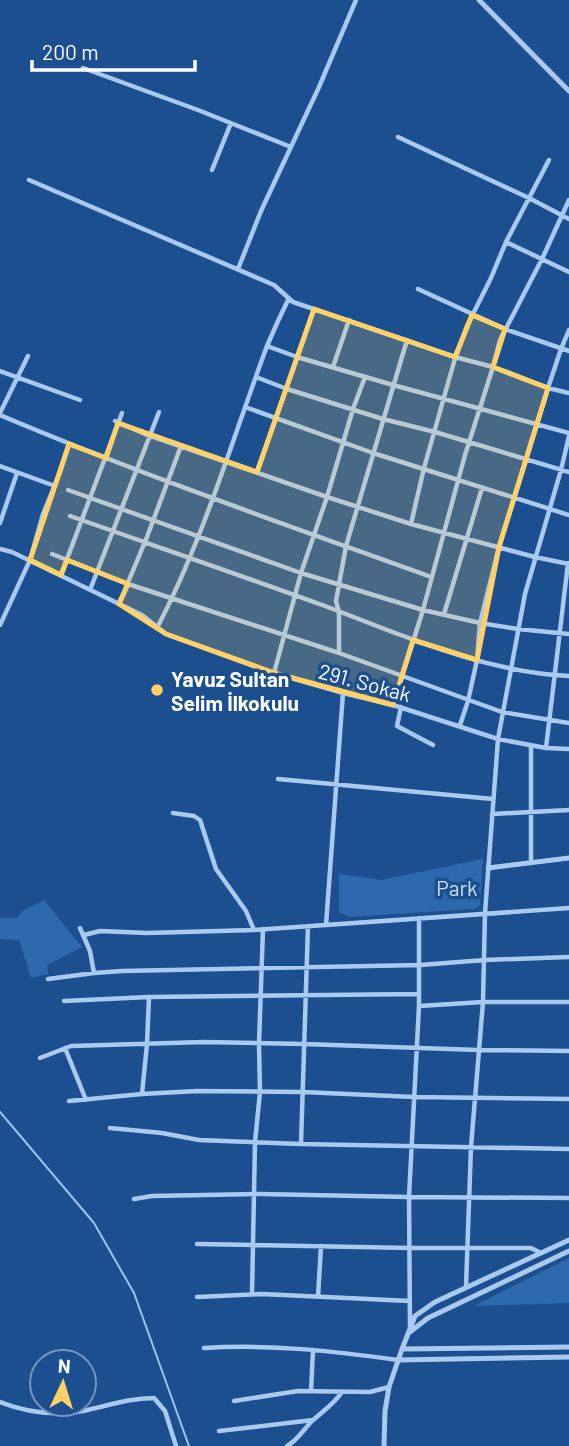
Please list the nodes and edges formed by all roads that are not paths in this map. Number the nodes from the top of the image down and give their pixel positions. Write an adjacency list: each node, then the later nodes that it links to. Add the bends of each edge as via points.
1 (356, 0): 7 (street)
2 (479, 0): 4 (street)
3 (83, 68): 5 (street)
4 (569, 91)
5 (231, 124): 7 (street); 9 (street)
6 (398, 137): 11 (street)
7 (291, 147): 17 (street)
8 (549, 160): 11 (street)
9 (212, 170)
10 (29, 180): 17 (street)
11 (529, 198): 13 (street); 15 (street)
12 (569, 200): 13 (street)
13 (562, 216): 14 (street); 16 (street)
14 (569, 219)
15 (506, 242): 16 (street); 22 (street)
16 (542, 259): 18 (street); 24 (street)
17 (238, 269): 20 (street, via 274,285)
18 (569, 272)
19 (418, 289): 22 (street)
20 (289, 298): 21 (street); 27 (street)
21 (314, 309): 23 (street); 31 (street)
22 (472, 315): 24 (street); 32 (street)
23 (349, 320): 26 (street); 33 (street)
24 (505, 329): 28 (street); 34 (street)
25 (569, 330): 28 (street)
26 (407, 340): 32 (street); 39 (street)
27 (267, 346): 31 (street); 36 (street)
28 (561, 349): 29 (street); 40 (street)
29 (569, 351)
30 (28, 356): 38 (street)
31 (297, 357): 33 (street); 41 (street)
32 (455, 357): 34 (street); 43 (street)
33 (332, 367): 37 (street)
34 (493, 367): 40 (street); 46 (street)
35 (0, 371): 38 (street)
36 (256, 376): 41 (street); 45 (street)
37 (365, 377): 39 (street); 47 (street)
38 (17, 378): 44 (street); 49 (street)
39 (393, 385): 43 (street); 52 (street)
40 (548, 388): 42 (street); 54 (street)
41 (287, 389): 47 (street); 51 (street)
42 (569, 393)
43 (443, 399): 46 (street); 55 (street)
44 (80, 400)
45 (245, 407): 51 (street); 65 (street)
46 (480, 408): 54 (street); 59 (street)
47 (353, 410): 52 (street); 58 (street)
48 (159, 412): 57 (street)
49 (0, 414): 60 (street)
50 (122, 414): 53 (street)
51 (276, 419): 58 (street); 71 (street)
52 (383, 419): 55 (street); 62 (street)
53 (117, 422): 57 (street); 63 (street)
54 (538, 425): 56 (street); 64 (street)
55 (435, 432): 59 (street); 67 (street)
56 (569, 434): 69 (street)
57 (148, 435): 61 (street); 68 (street)
58 (343, 443): 62 (street); 78 (street)
59 (469, 443): 64 (street); 73 (street)
60 (69, 444): 63 (street); 75 (street)
61 (181, 446): 65 (street); 74 (street)
62 (373, 453): 67 (street); 83 (street)
63 (106, 458): 68 (street); 79 (street)
64 (527, 461): 69 (street); 81 (street)
65 (226, 462): 71 (street); 80 (street)
66 (0, 466): 70 (street)
67 (424, 468): 73 (street); 91 (street)
68 (136, 470): 74 (street); 84 (street)
69 (561, 470): 72 (street); 85 (street)
70 (17, 472): 75 (street); 82 (street)
71 (257, 472): 78 (street)
72 (569, 472)
73 (458, 480): 76 (street); 93 (street)
74 (167, 482): 80 (street); 89 (street)
75 (55, 486): 104 (street)
76 (482, 488): 81 (street); 96 (street)
77 (68, 490): 79 (street)
78 (327, 497): 83 (street); 94 (street)
79 (90, 498): 84 (street); 88 (street)
80 (214, 499): 94 (street); 95 (street)
81 (514, 499): 85 (street); 99 (street)
82 (3, 504): 90 (street)
83 (357, 507): 91 (street); 98 (street)
84 (121, 509): 89 (street); 92 (street)
85 (549, 510): 86 (street); 102 (street)
86 (569, 515)
87 (70, 516): 88 (street)
88 (82, 520): 92 (street); 105 (street)
89 (154, 520): 95 (street); 97 (street)
90 (0, 523)
91 (411, 524): 93 (street)
92 (112, 530): 97 (street); 107 (street)
93 (443, 533): 96 (street); 110 (street)
94 (314, 535): 98 (street); 108 (street)
95 (200, 536): 103 (street); 108 (street)
96 (467, 540): 99 (street); 119 (street)
97 (145, 542): 103 (street); 111 (street)
98 (346, 546): 110 (street); 112 (street)
99 (499, 547): 102 (street); 120 (street)
100 (0, 549): 104 (street, 291. Sokak)
101 (52, 554): 105 (street)
102 (535, 557): 106 (street); 123 (street)
103 (190, 558): 114 (street); 115 (street)
104 (30, 560): 109 (street, 291. Sokak); 121 (street)
105 (67, 560): 107 (street); 109 (street)
106 (568, 564): 124 (street)
107 (97, 572): 111 (street); 113 (street)
108 (301, 573): 112 (street); 114 (street)
109 (61, 575): 113 (street, 291. Sokak)
110 (432, 577): 117 (street)
111 (128, 584): 115 (street); 116 (street)
112 (339, 584): 117 (street); 118 (street)
113 (90, 590): 116 (street, 291. Sokak)
114 (296, 596): 118 (street); 126 (street)
115 (173, 599): 122 (street); 126 (street)
116 (119, 604): 122 (street, 291. Sokak)
117 (423, 610): 119 (street); 127 (street)
118 (339, 612): 127 (street); 128 (street)
119 (444, 614): 120 (street)
120 (480, 623): 123 (street); 129 (street)
121 (0, 625)
122 (158, 628): 131 (street, 291. Sokak)
123 (518, 629): 124 (street); 130 (street)
124 (559, 634): 125 (street); 132 (street)
125 (569, 634)
126 (285, 637): 128 (street); 131 (street)
127 (413, 640): 129 (street); 133 (street)
128 (339, 653): 133 (street)
129 (477, 660): 130 (street); 136 (street)
130 (510, 668): 132 (street); 139 (street)
131 (274, 673): 135 (street, 291. Sokak)
132 (556, 675): 134 (street); 140 (street)
133 (402, 676): 136 (street); 137 (street)
134 (569, 676)
135 (343, 693): 137 (street, 291. Sokak); 149 (street)
136 (468, 701): 139 (street); 142 (street)
137 (393, 705): 138 (street, 291. Sokak)
138 (401, 707): 142 (street, 291. Sokak); 144 (street, via 397,726)
139 (502, 712): 140 (street); 143 (street)
140 (550, 721): 141 (street); 146 (street)
141 (569, 723)
142 (460, 725): 143 (street, 291. Sokak)
143 (498, 739): 145 (street, 291. Sokak); 150 (street)
144 (433, 745)
145 (531, 745): 146 (street, 291. Sokak); 153 (street)
146 (546, 748): 147 (street, 291. Sokak)
147 (569, 749)
148 (278, 779): 149 (street)
149 (337, 784): 150 (street); 161 (street)
150 (493, 799): 154 (street)
151 (569, 810): 153 (street)
152 (173, 813): 165 (street, via 200,820 216,869)
153 (531, 813): 154 (street); 156 (street)
154 (492, 814): 157 (street)
155 (569, 858): 156 (street)
156 (531, 863): 157 (street)
157 (488, 868): 159 (street)
158 (569, 908): 159 (street)
159 (485, 913): 160 (street); 168 (street)
160 (419, 918): 161 (street); 169 (street)
161 (326, 925): 162 (street)
162 (308, 926): 164 (street); 170 (street)
163 (80, 928): 166 (street)
164 (262, 929): 165 (street); 171 (street)
165 (254, 930): 166 (street)
166 (83, 935): 172 (street)
167 (569, 957): 168 (street)
168 (485, 960): 169 (street); 179 (street)
169 (420, 965): 170 (street); 174 (street)
170 (306, 968): 171 (street); 176 (street)
171 (262, 969): 172 (street); 175 (street)
172 (94, 973): 173 (street)
173 (48, 979)
174 (419, 994): 176 (street); 181 (street)
175 (260, 995): 176 (street); 177 (street); 183 (street)
176 (306, 995): 184 (street)
177 (149, 997): 178 (street); 182 (street)
178 (64, 1001)
179 (483, 1002): 180 (street); 181 (street); 187 (street)
180 (569, 1002)
181 (419, 1006): 185 (street)
182 (147, 1044): 183 (street); 186 (street); 192 (street)
183 (259, 1044): 184 (street); 190 (street)
184 (304, 1044): 185 (street); 191 (street)
185 (417, 1047): 187 (street); 193 (street)
186 (65, 1048): 189 (street); 196 (street)
187 (478, 1050): 188 (street); 194 (street)
188 (569, 1051)
189 (40, 1058)
190 (260, 1092): 191 (street); 192 (street); 199 (street)
191 (303, 1092): 193 (street); 200 (street)
192 (142, 1094): 196 (street)
193 (414, 1097): 194 (street); 201 (street)
194 (475, 1098): 195 (street); 202 (street)
195 (569, 1099)
196 (86, 1100): 197 (street)
197 (69, 1101)
198 (110, 1128): 199 (street)
199 (255, 1142): 200 (street); 204 (street)
200 (301, 1144): 201 (street)
201 (411, 1146): 202 (street); 205 (street)
202 (471, 1147): 203 (street); 206 (street)
203 (569, 1149)
204 (255, 1194): 205 (street); 208 (street); 211 (street)
205 (409, 1197): 206 (street); 213 (street)
206 (469, 1198): 207 (street); 214 (street)
207 (569, 1198)
208 (134, 1199)
209 (569, 1240): 216 (street)
210 (197, 1244): 211 (street)
211 (253, 1246): 212 (street); 218 (street)
212 (321, 1246): 213 (street); 220 (street)
213 (409, 1248): 214 (street); 221 (street)
214 (467, 1248): 216 (street, via 531,1248); 217 (street)
215 (569, 1251): 222 (street, via 428,1318)
216 (541, 1253): 217 (street)
217 (466, 1287): 222 (street, via 415,1316)
218 (251, 1294): 219 (street); 220 (street)
219 (197, 1297)
220 (318, 1297): 221 (street)
221 (410, 1301): 222 (street)
222 (410, 1332): 225 (street)
223 (569, 1347): 225 (street)
224 (204, 1348): 226 (street)
225 (402, 1349): 228 (street)
226 (313, 1350): 228 (street); 230 (street)
227 (569, 1357): 228 (street)
228 (398, 1360): 229 (street)
229 (389, 1387): 231 (street); 238 (street)
230 (311, 1391): 231 (street); 232 (street)
231 (342, 1391): 234 (street)
232 (234, 1401)
233 (0, 1402): 236 (street, via 19,1409 58,1412 154,1398 165,1411)
234 (313, 1420): 235 (street); 237 (street)
235 (219, 1431)
236 (176, 1446)
237 (287, 1446)
238 (384, 1446)

